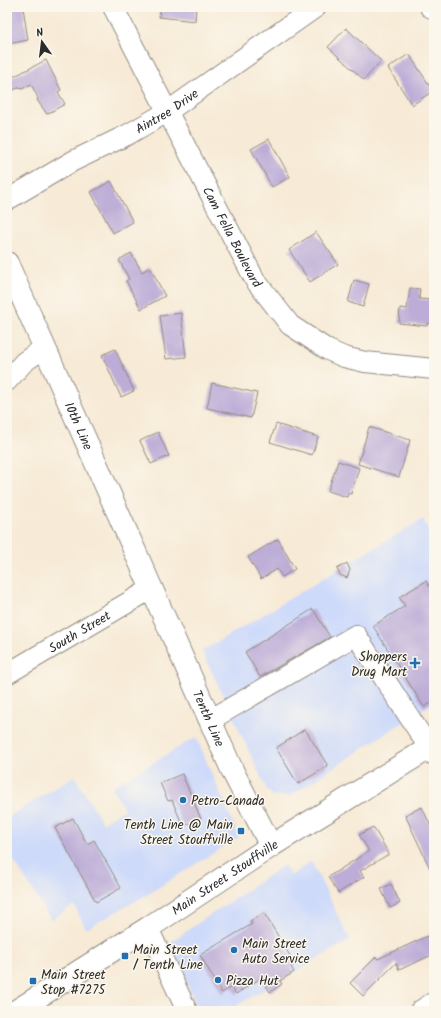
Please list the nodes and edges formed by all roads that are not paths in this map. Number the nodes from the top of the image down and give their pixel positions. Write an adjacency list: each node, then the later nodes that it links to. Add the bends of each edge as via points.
1 (113, 7): 5 (street, Cam Fella Boulevard)
2 (316, 7): 5 (street, Aintree Drive)
3 (430, 7): 4 (street)
4 (434, 9)
5 (167, 112): 6 (street, Aintree Drive, via 73,161); 9 (street, Cam Fella Boulevard, via 255,280 290,325 328,350 344,357 365,362)
6 (7, 200)
7 (7, 263): 8 (main road, 10th Line)
8 (44, 348): 10 (street, via 24,362); 11 (main road, 10th Line)
9 (434, 369)
10 (7, 380)
11 (152, 589): 12 (street, South Street); 13 (main road, Tenth Line)
12 (7, 674)
13 (210, 720): 14 (street, via 356,635); 15 (main road, Tenth Line)
14 (432, 749): 15 (main road, Main Street Stouffville)
15 (271, 846): 16 (main road, Main Street Stouffville)
16 (148, 928): 18 (main road, Main Street Stouffville); 19 (street)
17 (434, 1002): 20 (street)
18 (16, 1011)
19 (187, 1011)
20 (420, 1011)

